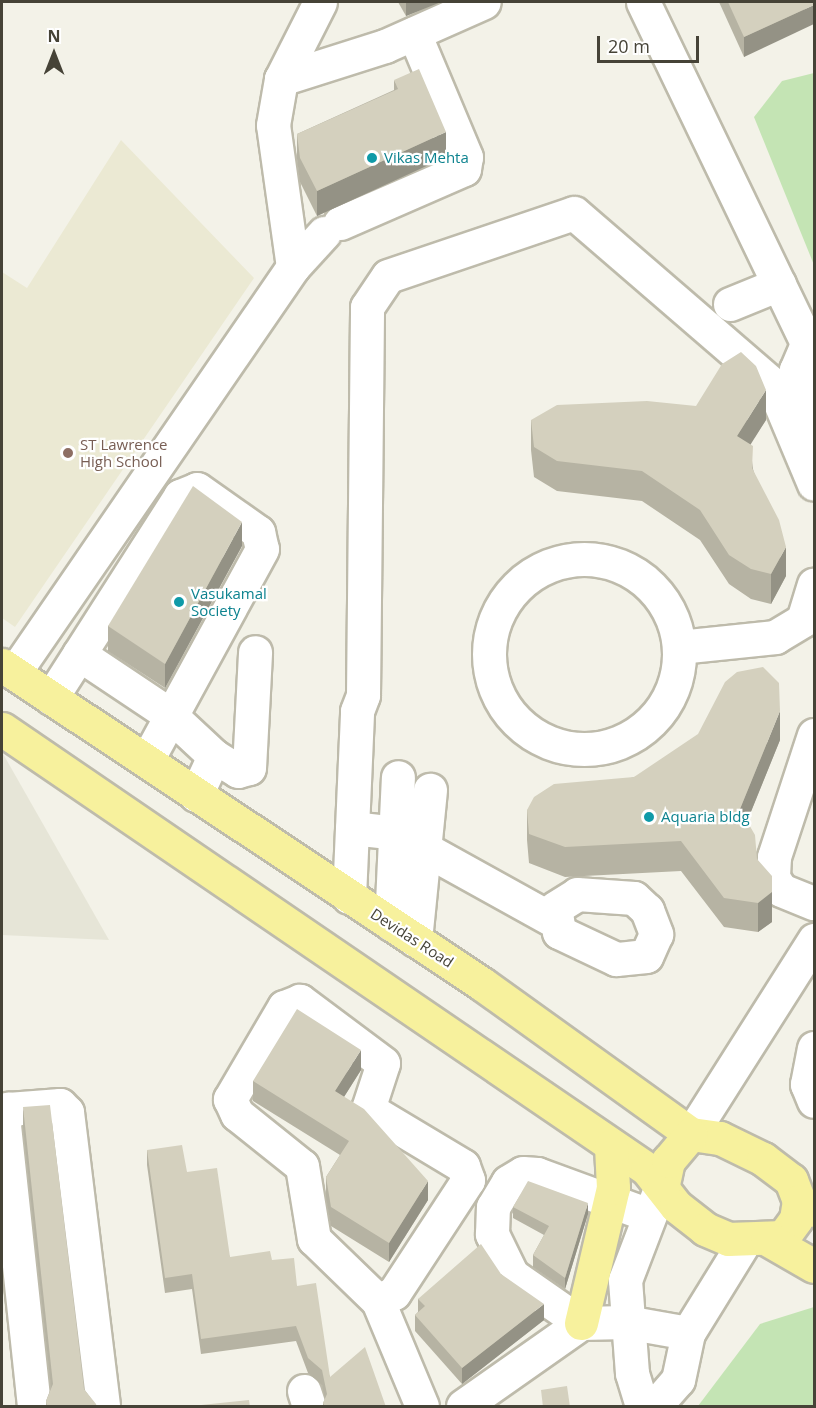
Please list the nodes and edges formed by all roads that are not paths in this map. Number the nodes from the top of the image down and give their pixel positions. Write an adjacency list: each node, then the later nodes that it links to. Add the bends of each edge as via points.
1 (320, 2): 5 (street)
2 (484, 2): 4 (street)
3 (643, 2): 7 (street)
4 (414, 33): 5 (street); 6 (street, via 466,157 464,170 332,228)
5 (281, 79): 6 (street, via 273,125)
6 (293, 267): 16 (street)
7 (779, 284): 8 (street); 9 (street)
8 (730, 304)
9 (811, 350): 10 (street, via 796,370 796,392)
10 (814, 448)
11 (814, 484): 26 (street, via 772,384 574,213 387,276 367,307 363,695 357,711)
12 (814, 585): 13 (street, via 803,620 775,637)
13 (679, 647): 13 (street, via 677,678 659,713 628,738 590,749 551,743 517,722 504,706 489,669 492,629 510,593 541,568 580,558 620,565 652,586 674,620)
14 (255, 652): 21 (street, via 249,768 238,771)
15 (79, 654): 17 (street); 18 (street); 18 (street, via 180,496 197,489 258,532 262,549)
16 (8, 669): 17 (main road, Devidas Road)
17 (51, 698): 22 (main road, Devidas Road)
18 (170, 714): 21 (street); 22 (street)
19 (2, 729): 36 (main road)
20 (814, 735): 29 (street, via 774,856 773,878 781,890)
21 (214, 756): 25 (street)
22 (147, 760): 25 (main road, Devidas Road)
23 (398, 777): 26 (street)
24 (430, 790): 27 (street)
25 (196, 795): 28 (main road, Devidas Road)
26 (371, 830): 27 (street); 28 (street); 31 (street)
27 (424, 847): 30 (street); 31 (street)
28 (356, 902): 31 (main road, Devidas Road)
29 (814, 903)
30 (555, 921)
31 (403, 932): 35 (main road, Devidas Road)
32 (810, 957): 35 (street)
33 (814, 1048): 34 (street, via 807,1084)
34 (814, 1101)
35 (691, 1134): 37 (main road, via 669,1161); 39 (main road, Devidas Road, via 720,1138 763,1159 791,1180)
36 (611, 1146): 37 (main road); 38 (main road)
37 (663, 1184): 40 (street); 41 (main road, via 676,1206 700,1226 728,1239)
38 (611, 1201): 40 (street); 45 (main road); 45 (street, via 523,1173 508,1182 493,1207 492,1234 512,1275)
39 (807, 1206): 41 (main road, via 783,1237)
40 (649, 1215): 44 (street, via 625,1280)
41 (757, 1239): 42 (main road); 46 (street)
42 (814, 1266)
43 (378, 1300): 43 (street, via 315,1239 302,1166 237,1114 230,1099 284,1007 300,1001 383,1063 368,1108 463,1166 468,1180 394,1293); 49 (street)
44 (626, 1322): 45 (street); 46 (street); 51 (street)
45 (581, 1323): 50 (street)
46 (688, 1333): 52 (street, via 678,1380)
47 (34, 1407): 48 (street, via 4,1124 8,1108 60,1105 67,1113)
48 (103, 1407)
49 (422, 1407)
50 (463, 1407)
51 (642, 1407)
52 (655, 1407)

